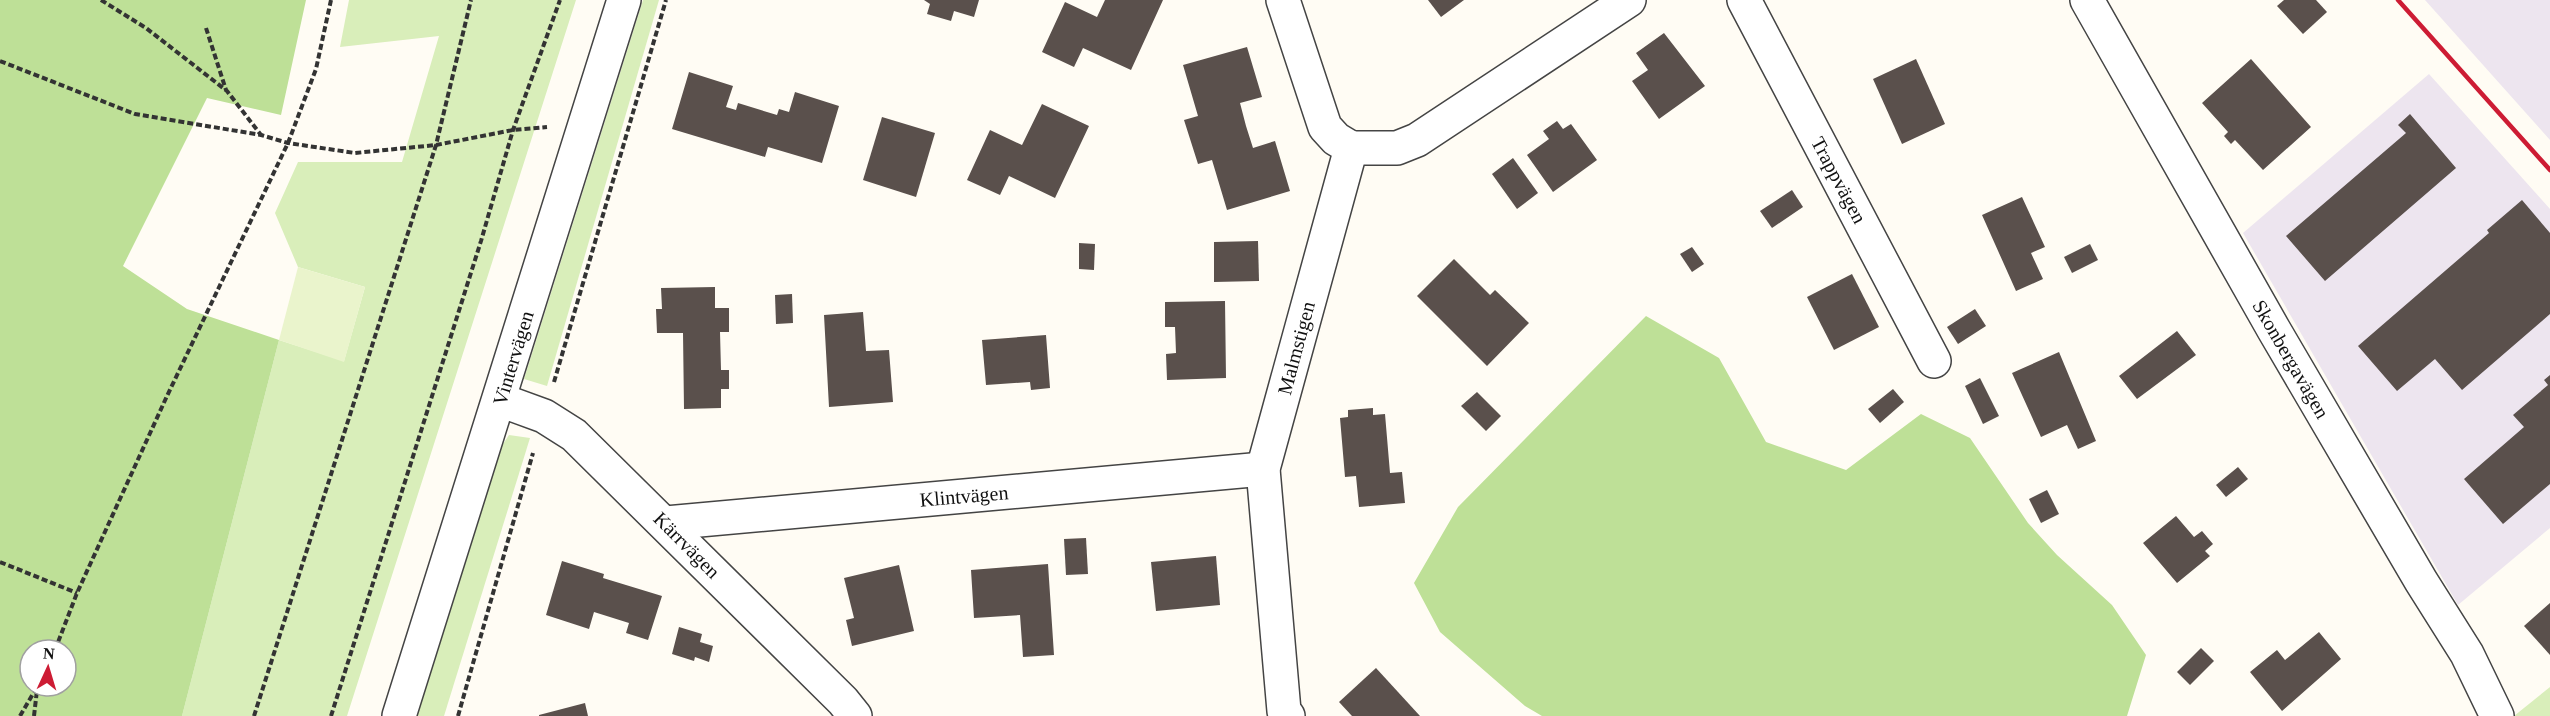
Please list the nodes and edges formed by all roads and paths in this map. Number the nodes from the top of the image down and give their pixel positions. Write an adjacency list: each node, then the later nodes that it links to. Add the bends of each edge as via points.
1 (101, 0): 13 (path, via 146,28)
2 (332, 0): 17 (path, via 316,69)
3 (471, 0): 18 (path)
4 (560, 0): 15 (path)
5 (624, 0): 14 (street, Vintervägen)
6 (666, 0): 22 (path)
7 (1283, 0): 19 (street, via 1325,127)
8 (1629, 0): 19 (street, via 1417,140 1397,148)
9 (1744, 0): 20 (street, Trappvägen)
10 (2087, 0): 38 (street, Skonbergavägen, via 2274,330 2467,654)
11 (206, 28): 13 (path)
12 (0, 61): 16 (path, via 135,114)
13 (227, 91): 16 (path)
14 (586, 123): 15 (path); 21 (street, Vintervägen)
15 (513, 130): 18 (path); 33 (path)
16 (261, 135): 17 (path)
17 (288, 143): 18 (path, via 355,153); 26 (path)
18 (436, 145): 32 (path)
19 (1351, 148): 23 (street, Malmstigen)
20 (1934, 361)
21 (500, 400): 22 (street, Kärrvägen); 34 (street, Vintervägen)
22 (544, 416): 24 (street, Kärrvägen, via 574,435); 35 (path)
23 (1263, 469): 24 (street, Klintvägen); 37 (street, Malmstigen, via 1284,711)
24 (666, 523): 36 (street, Kärrvägen)
25 (0, 562): 26 (path)
26 (77, 593): 27 (path)
27 (59, 638)
28 (31, 698): 30 (path)
29 (36, 698): 31 (path)
30 (20, 716)
31 (34, 716)
32 (254, 716)
33 (330, 716)
34 (399, 716)
35 (458, 716)
36 (855, 716)
37 (1288, 716)
38 (2497, 716)

